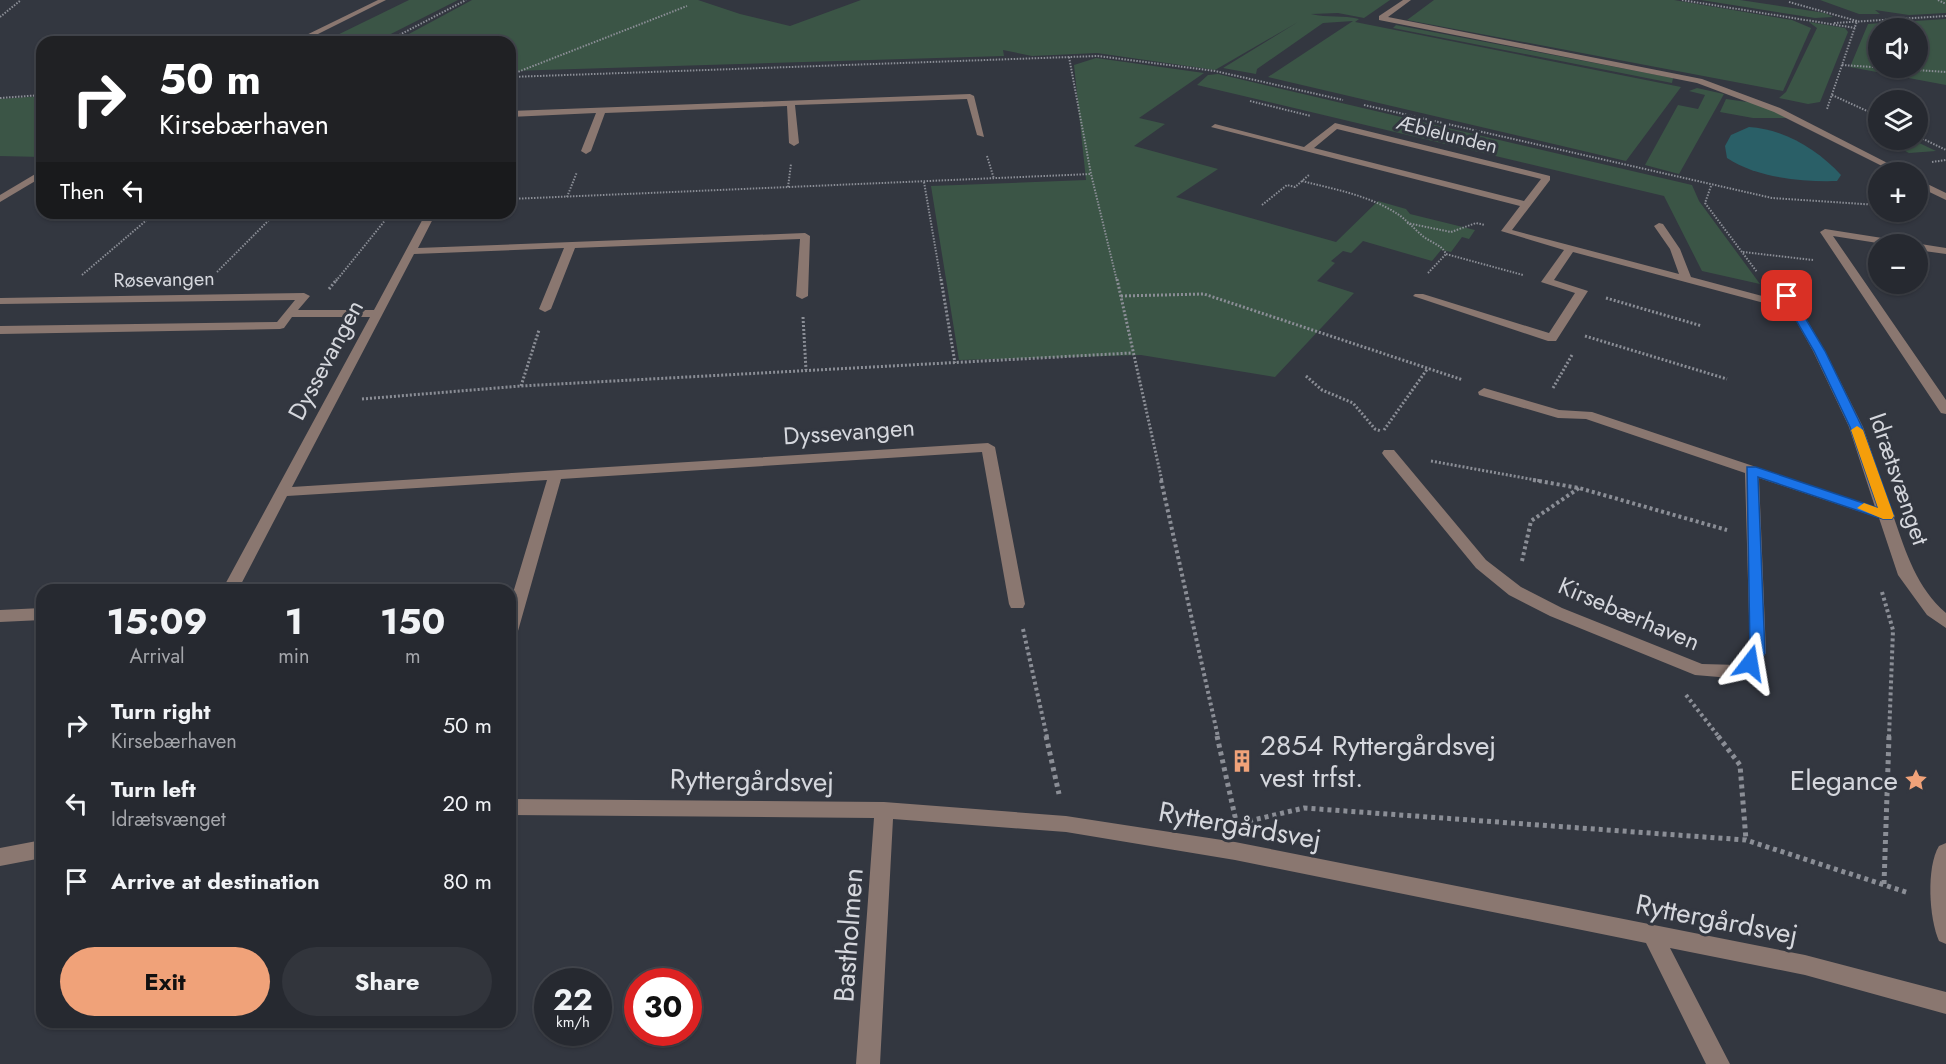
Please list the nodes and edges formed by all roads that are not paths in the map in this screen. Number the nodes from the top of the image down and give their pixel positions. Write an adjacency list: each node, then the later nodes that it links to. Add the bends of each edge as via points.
1 (383, 0): 3 (street)
2 (1408, 0): 12 (street, via 1382,18 1699,81 1749,96)
3 (308, 36)
4 (791, 103): 5 (street); 8 (street, via 970,96); 9 (street)
5 (602, 110): 6 (street); 11 (street)
6 (516, 114)
7 (1215, 127): 10 (street)
8 (981, 135)
9 (794, 143)
10 (1308, 149): 17 (street); 17 (street, Æblelunden, via 1335,126 1547,178)
11 (586, 151)
12 (1880, 162)
13 (36, 177): 16 (street)
14 (1928, 188): 15 (street)
15 (1946, 197)
16 (0, 198)
17 (1527, 205): 21 (street, Æblelunden, via 1506,231)
18 (428, 219): 22 (street, Dyssevangen)
19 (1659, 226): 24 (street, via 1675,249)
20 (571, 245): 22 (street); 26 (street, via 805,236); 30 (street)
21 (1571, 248): 24 (street); 27 (street, via 1547,282 1582,291 1552,338)
22 (411, 251): 31 (street, Dyssevangen)
23 (1946, 251): 35 (street, via 1825,232)
24 (1686, 278): 29 (street)
25 (1780, 283): 29 (street, Idrætsvænget)
26 (802, 296)
27 (1419, 296)
28 (0, 301): 32 (street, Røsevangen, via 304,296)
29 (1794, 308): 40 (street, Idrætsvænget, via 1856,427)
30 (546, 309)
31 (378, 313): 32 (street, Røsevangen); 39 (street, Dyssevangen)
32 (289, 314): 33 (street, Røsevangen, via 280,325)
33 (0, 330)
34 (1484, 392): 37 (street, via 1558,414 1587,415)
35 (1946, 410)
36 (1389, 453): 37 (street, Kirsebærhaven, via 1481,564 1515,591 1556,612 1701,670 1743,672 1758,653)
37 (1752, 470): 40 (street)
38 (555, 474): 39 (street, Dyssevangen); 42 (street, Dyssevangen, via 988,447); 43 (street)
39 (284, 492): 41 (street, Dyssevangen)
40 (1888, 516): 46 (street, Idrætsvænget, via 1904,571 1933,611)
41 (233, 584)
42 (1017, 604)
43 (516, 610)
44 (36, 614): 45 (street)
45 (0, 616)
46 (1946, 622)
47 (516, 807): 48 (street, Ryttergårdsvej)
48 (884, 810): 53 (street, Ryttergårdsvej, via 1066,824 1236,851); 55 (street, Bastholmen)
49 (36, 850): 51 (street)
50 (1946, 852): 52 (street, via 1941,904)
51 (0, 857)
52 (1946, 934)
53 (1653, 936): 54 (street, Ryttergårdsvej, via 1805,964); 56 (street)
54 (1946, 1003)
55 (868, 1064)
56 (1718, 1064)

